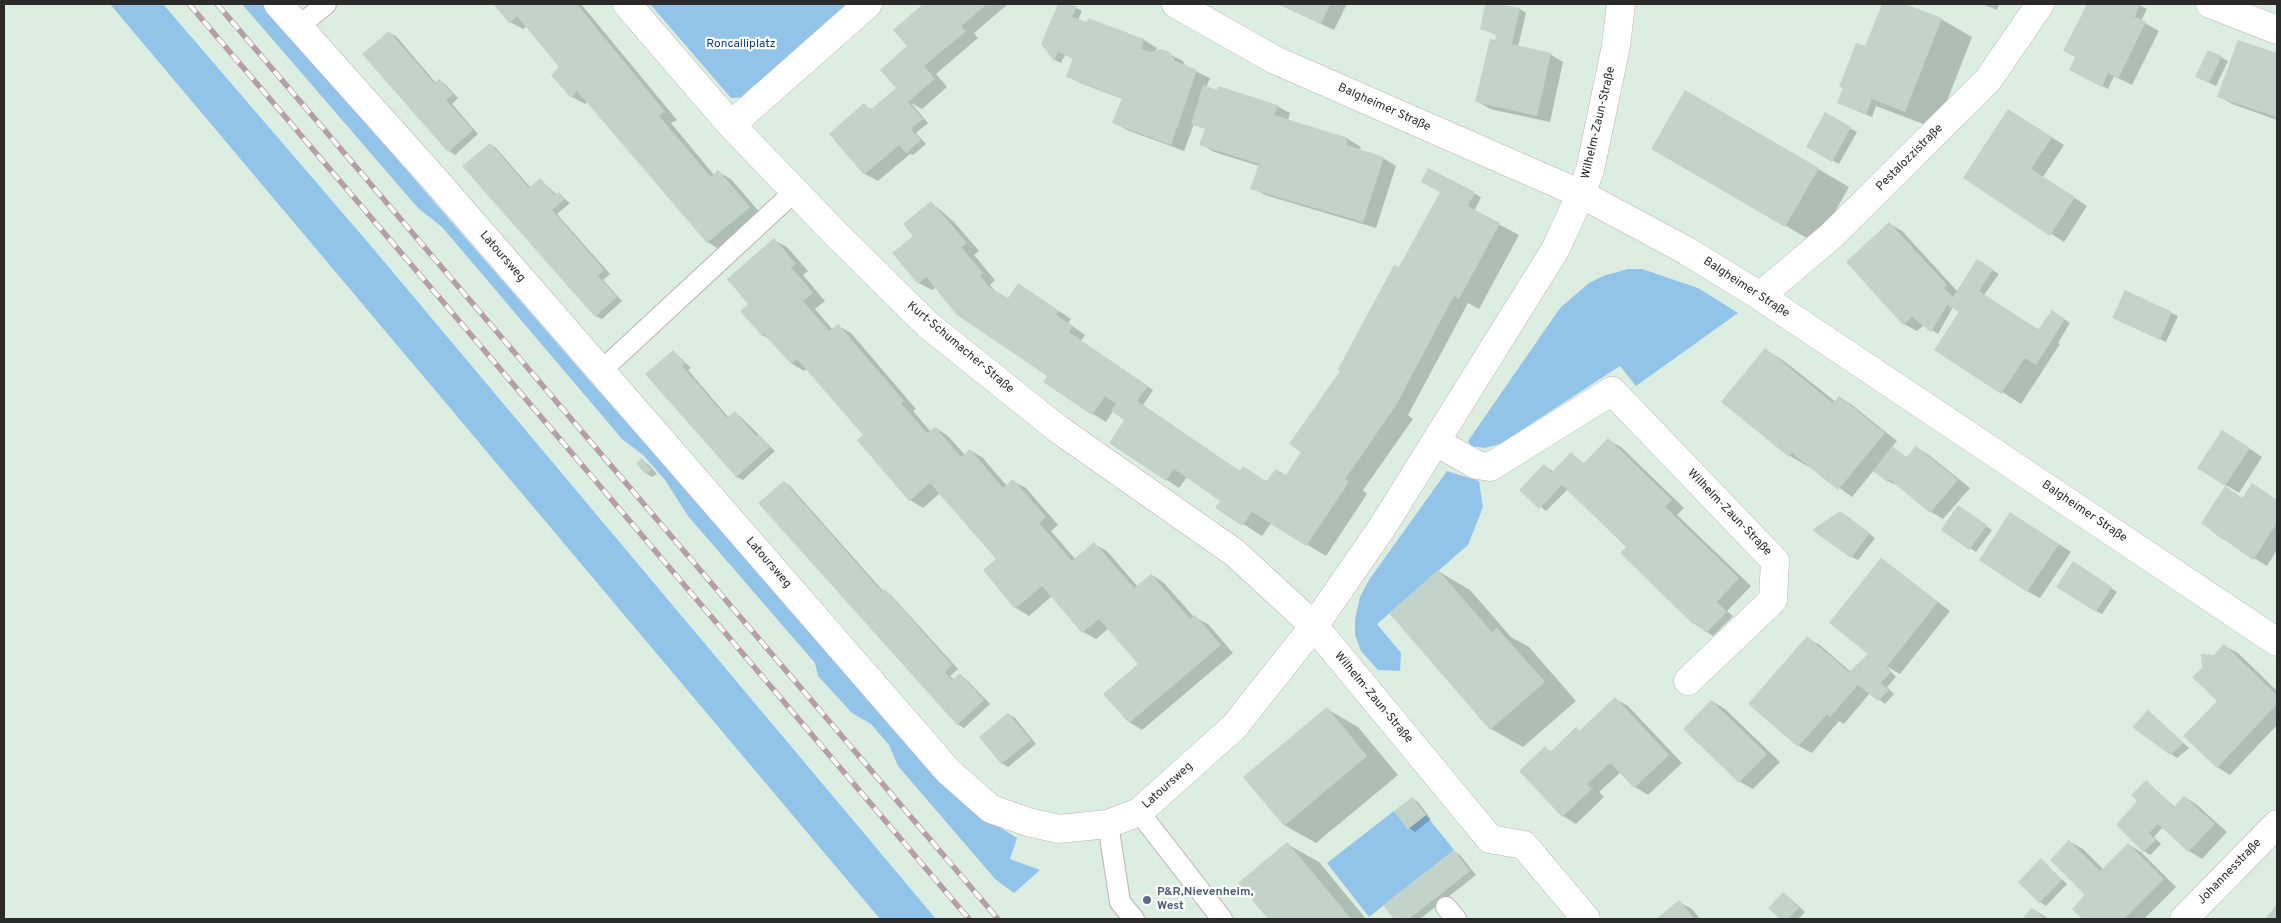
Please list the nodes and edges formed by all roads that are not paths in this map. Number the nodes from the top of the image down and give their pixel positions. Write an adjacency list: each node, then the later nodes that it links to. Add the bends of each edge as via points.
1 (278, 4): 9 (street, Latoursweg)
2 (326, 4): 9 (lane)
3 (627, 4): 11 (street, Kurt-Schumacher-Straße)
4 (868, 4): 11 (street)
5 (1176, 4): 13 (street, Balgheimer Straße, via 1275,60)
6 (1622, 4): 13 (street, Wilhelm-Zaun-Straße, via 1590,170)
7 (2040, 4): 14 (street, Pestalozzistraße, via 1988,80 1831,236)
8 (2210, 4): 10 (street)
9 (298, 27): 15 (street, Latoursweg)
10 (2277, 30)
11 (731, 125): 12 (street, Kurt-Schumacher-Straße)
12 (794, 192): 15 (lane); 17 (street, Kurt-Schumacher-Straße, via 928,325 1058,429 1235,553)
13 (1581, 194): 14 (street, Balgheimer Straße, via 1687,251); 16 (street, Wilhelm-Zaun-Straße, via 1555,250)
14 (1760, 296): 18 (street, Balgheimer Straße)
15 (601, 370): 21 (street, Latoursweg, via 948,772 991,809 1028,822 1059,829)
16 (1436, 442): 17 (street, Wilhelm-Zaun-Straße); 19 (street, Wilhelm-Zaun-Straße, via 1477,465 1490,467 1612,391 1775,562 1773,600)
17 (1314, 626): 20 (street, Latoursweg, via 1234,727); 25 (street, Wilhelm-Zaun-Straße, via 1490,839 1524,845)
18 (2277, 642)
19 (1688, 681)
20 (1140, 812): 21 (street, Latoursweg); 24 (lane)
21 (1108, 824): 23 (lane, via 1120,902)
22 (2277, 824): 26 (street, Johannesstraße)
23 (1134, 919)
24 (1222, 919)
25 (1586, 919)
26 (2184, 919)

